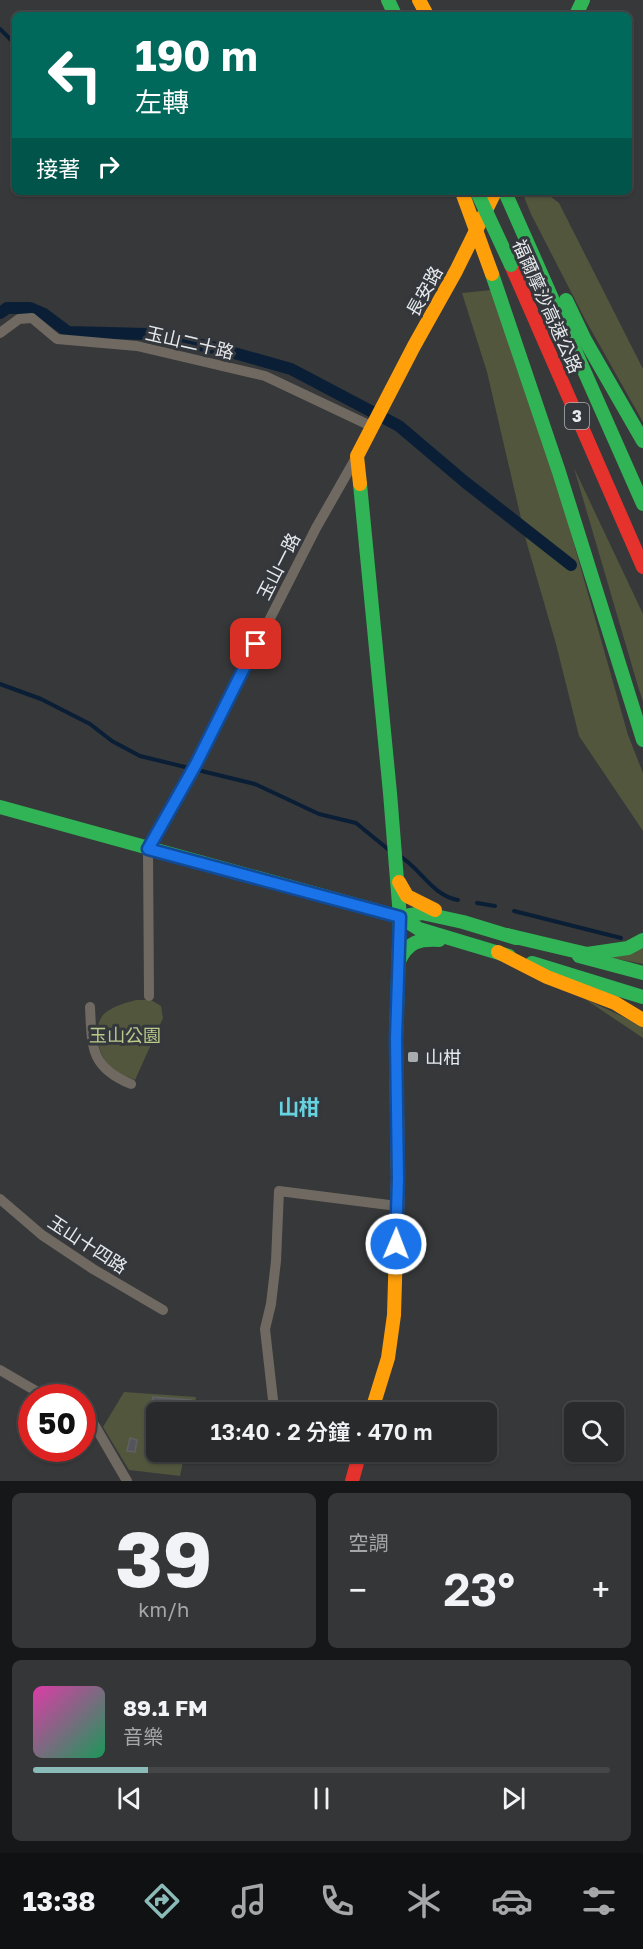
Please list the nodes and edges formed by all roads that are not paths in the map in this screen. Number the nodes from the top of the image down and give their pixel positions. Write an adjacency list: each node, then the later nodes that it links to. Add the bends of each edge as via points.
1 (463, 195): 13 (main road, bridge, via 559,472)
2 (478, 195): 12 (main road, 福爾摩沙高速公路 / 3, bridge)
3 (494, 195): 8 (main road, 長安路)
4 (507, 195): 6 (main road, 福爾摩沙高速公路 / 3)
5 (516, 195): 6 (main road)
6 (531, 238): 9 (main road); 11 (main road, 福爾摩沙高速公路 / 3)
7 (0, 333): 8 (street, 玉山二十路, via 19,319 32,318 57,339 137,346 265,376)
8 (373, 427): 10 (main road, 長安路)
9 (643, 441)
10 (357, 456): 15 (street, 玉山一路); 16 (main road)
11 (643, 504)
12 (643, 567)
13 (643, 741)
14 (0, 807): 15 (main road)
15 (148, 849): 17 (main road); 25 (street)
16 (398, 879): 17 (main road); 18 (main road, via 407,896)
17 (400, 917): 18 (main road, via 422,913); 21 (main road, via 419,929); 23 (main road)
18 (463, 922): 19 (main road)
19 (507, 935): 20 (main road, via 587,954 628,948); 24 (main road)
20 (643, 940)
21 (463, 942): 22 (main road); 23 (main road, via 416,940 407,945)
22 (498, 952): 26 (main road); 28 (main road, via 547,977 615,1003)
23 (399, 961): 31 (main road)
24 (643, 974)
25 (149, 996)
26 (643, 997)
27 (90, 1007): 29 (street, via 94,1053 114,1077)
28 (643, 1020)
29 (130, 1084)
30 (0, 1198): 32 (street, 玉山十四路, via 42,1236)
31 (397, 1206): 35 (street, via 279,1191 276,1261 265,1329); 36 (main road, via 393,1326)
32 (163, 1310)
33 (0, 1370): 34 (street)
34 (24, 1384)
35 (273, 1400)
36 (375, 1402)
37 (96, 1428): 39 (street)
38 (357, 1462): 40 (main road)
39 (127, 1481)
40 (352, 1481)

